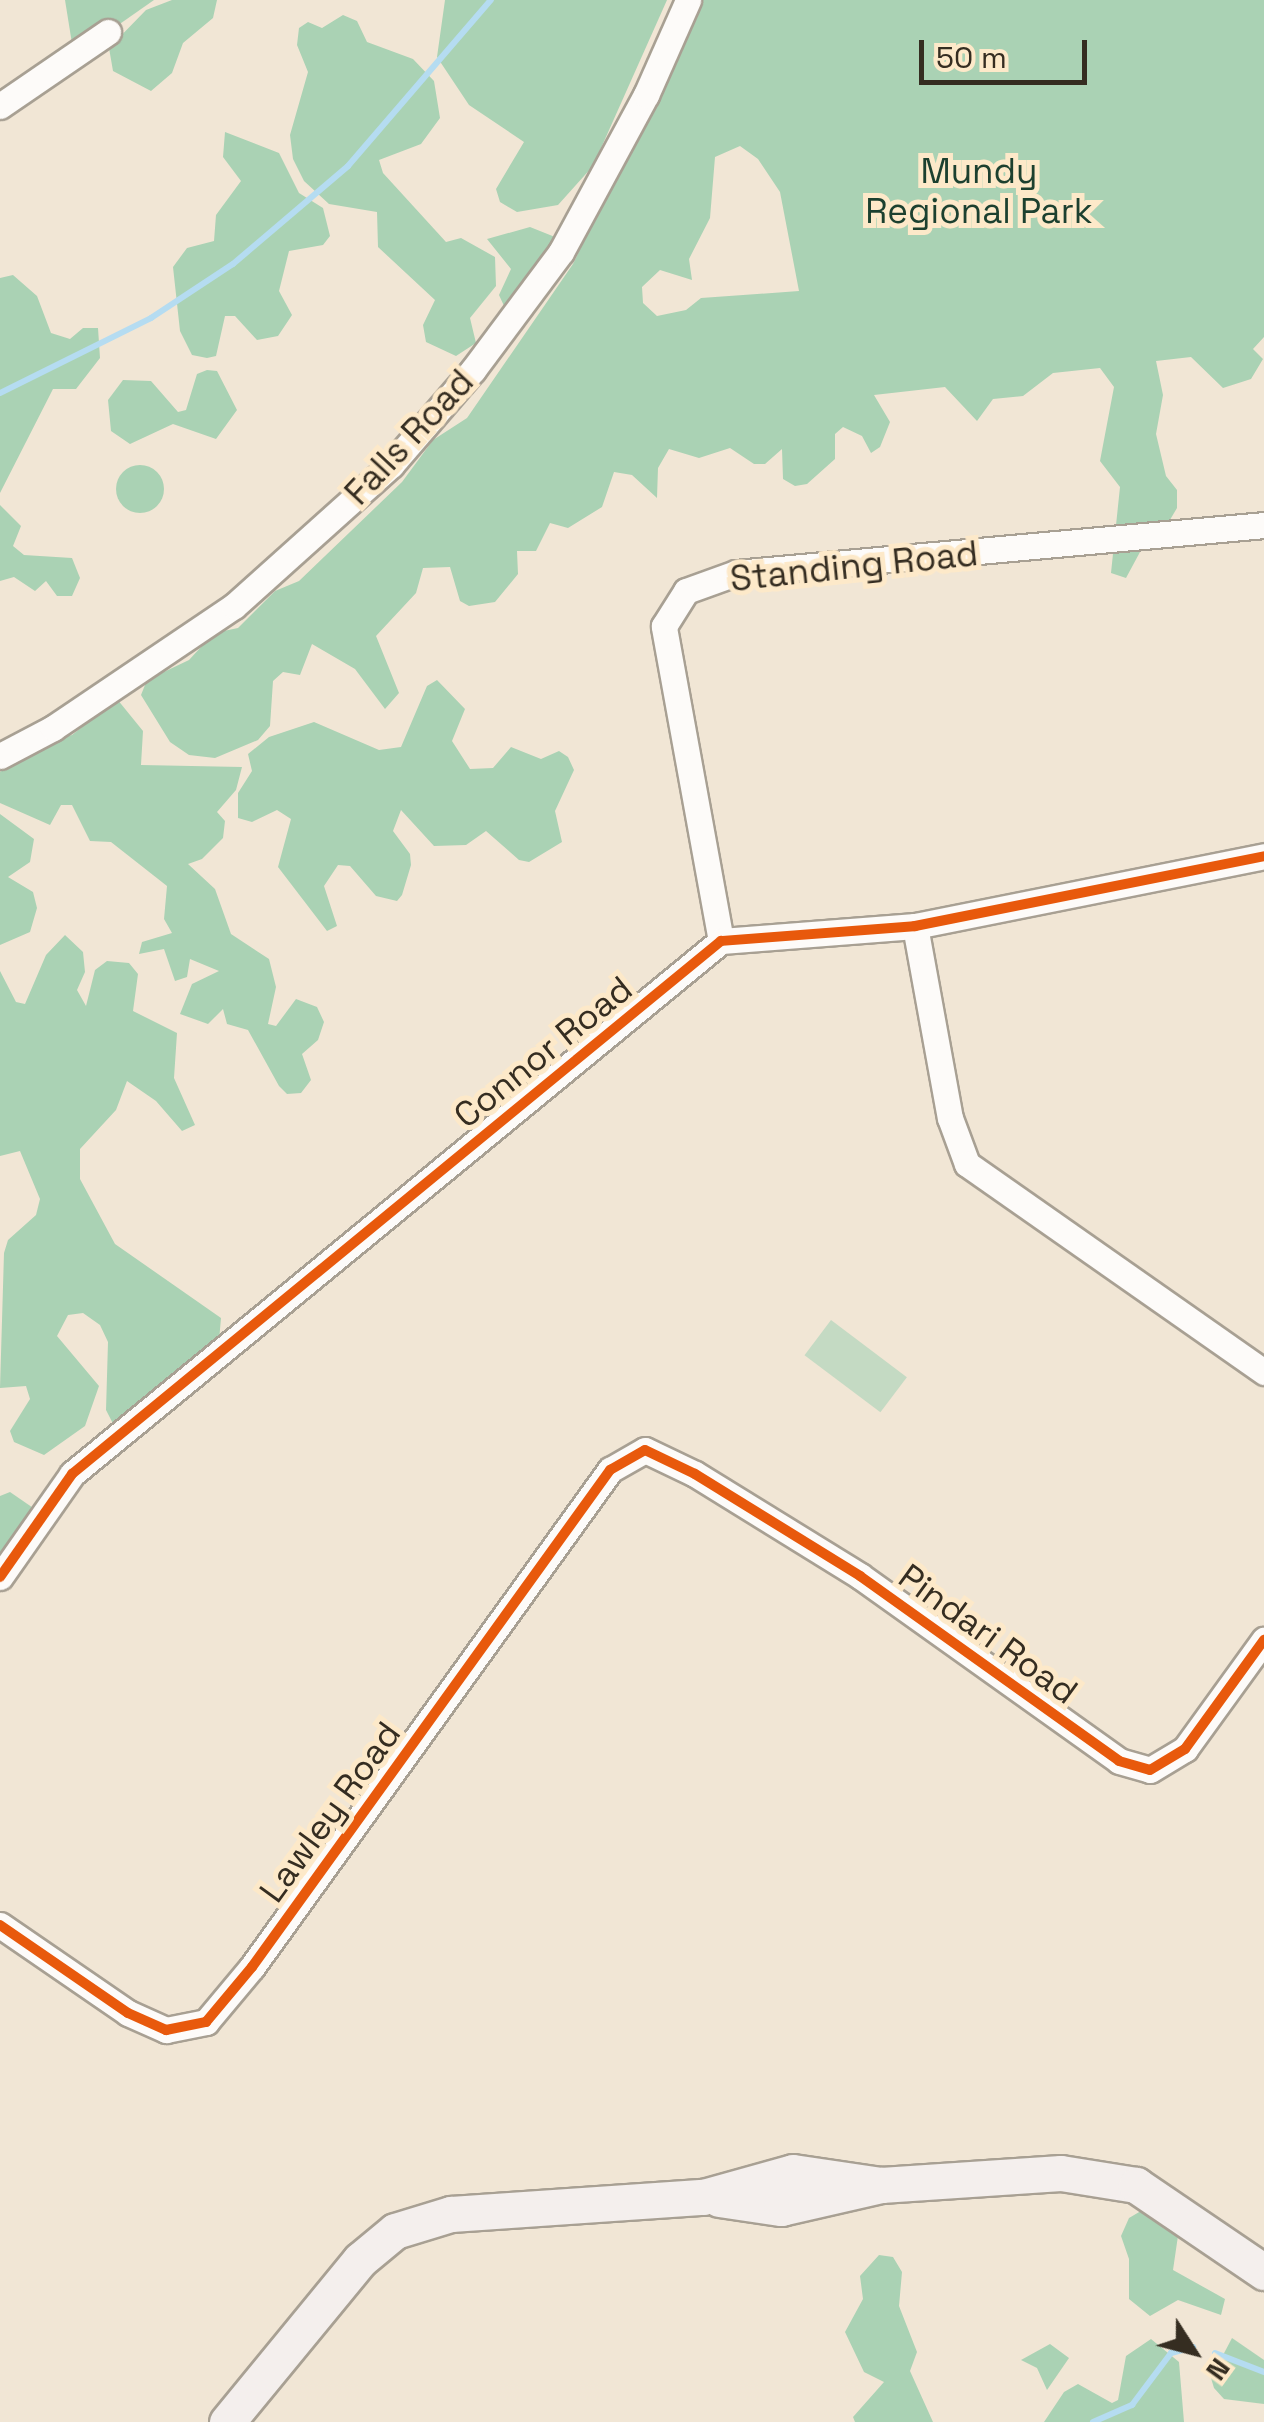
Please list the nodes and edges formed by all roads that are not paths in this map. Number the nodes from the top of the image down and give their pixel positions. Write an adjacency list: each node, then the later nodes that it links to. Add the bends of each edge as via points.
1 (688, 0): 5 (street, Falls Road, via 646,95 561,252 473,370 391,464 234,606)
2 (108, 32): 3 (street)
3 (0, 106)
4 (1264, 525): 8 (street, Standing Road, via 736,573 686,591 664,626)
5 (0, 756)
6 (1264, 856): 7 (street)
7 (914, 926): 8 (street); 9 (street, via 950,1118 967,1164)
8 (722, 941): 11 (street, Connor Road, via 72,1474)
9 (1264, 1372)
10 (644, 1450): 12 (street, Pindari Road, via 860,1576 1119,1761 1150,1770 1186,1749); 13 (street, Lawley Road, via 610,1470 252,1968 206,2022 166,2030 128,2012)
11 (0, 1577)
12 (1264, 1640)
13 (0, 1925)
14 (1264, 2272): 15 (street, via 1136,2185 1061,2173 881,2185 781,2208 703,2197 451,2214 394,2231 360,2260)
15 (227, 2422)

